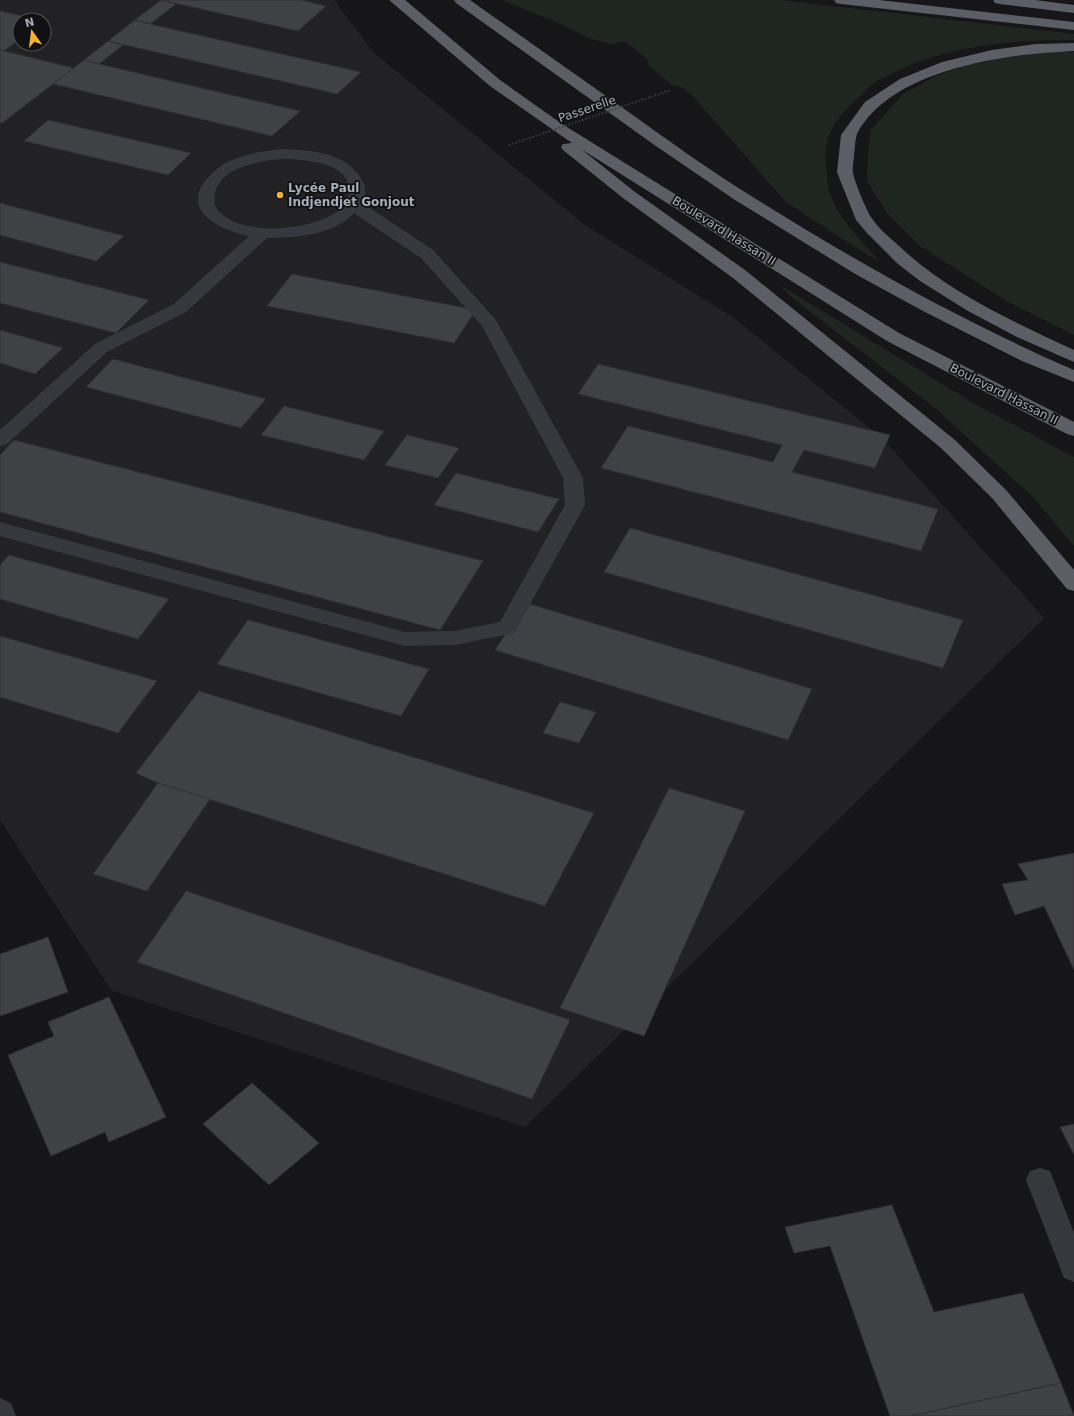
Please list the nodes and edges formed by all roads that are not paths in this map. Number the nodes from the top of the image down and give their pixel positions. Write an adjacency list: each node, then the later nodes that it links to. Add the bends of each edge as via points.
1 (396, 0): 8 (highway, Boulevard Hassan II, via 495,83)
2 (461, 0): 12 (highway, via 741,197 863,271 972,328)
3 (841, 0): 6 (highway)
4 (1000, 0): 5 (highway)
5 (1074, 8)
6 (1074, 26)
7 (1074, 47): 11 (highway, via 972,59 902,83 877,98 855,122 848,136 844,175 847,188 862,217 907,263 945,290 986,314)
8 (557, 127): 13 (highway, Boulevard Hassan II, via 893,337); 16 (highway, via 569,147 590,165 739,274 948,444 999,494)
9 (353, 205): 10 (street, via 342,215 306,230); 10 (street, via 358,193 356,182 349,172 337,164 314,156 280,154 240,162 212,181 206,192 206,203 213,214 224,223 241,230); 15 (street, via 427,254 490,324 573,478 575,505 507,628 455,638 405,639)
10 (262, 233): 14 (street, via 180,308 101,348)
11 (1074, 357)
12 (1074, 377)
13 (1074, 430)
14 (0, 440)
15 (0, 529)
16 (1074, 584)
17 (1040, 1180): 18 (street)
18 (1074, 1269)
19 (0, 1413): 20 (street)
20 (2, 1416)

